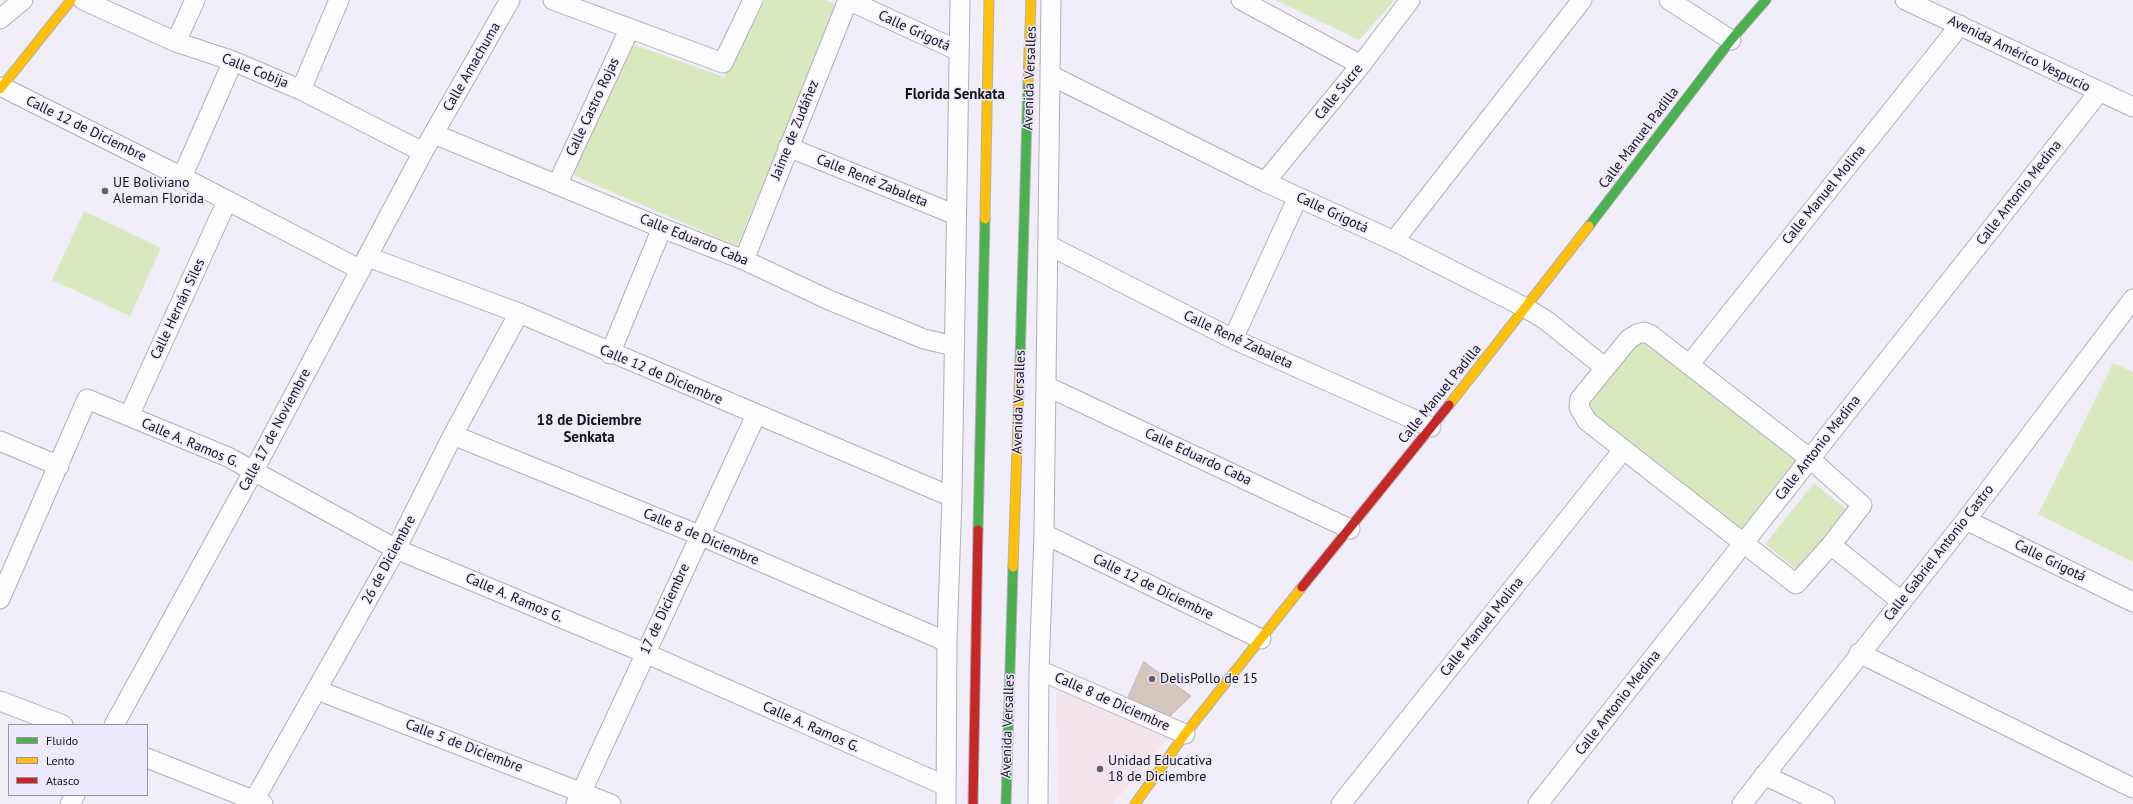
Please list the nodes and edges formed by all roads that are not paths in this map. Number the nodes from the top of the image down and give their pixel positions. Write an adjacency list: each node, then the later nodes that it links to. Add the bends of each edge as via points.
1 (23, 0): 20 (street)
2 (71, 0): 29 (street)
3 (83, 0): 24 (street, Calle Cobija)
4 (195, 0): 24 (street)
5 (339, 0): 30 (street)
6 (510, 0): 33 (street, Calle Amachuma)
7 (553, 0): 22 (street)
8 (753, 0): 22 (street, via 723,63)
9 (848, 0): 25 (street, Calle Grigotá); 34 (street, Jaime de Zudáñez)
10 (960, 0): 25 (street)
11 (989, 0): 93 (street)
12 (1031, 0): 94 (street, Avenida Versalles)
13 (1051, 0): 28 (street, Avenida Versalles)
14 (1241, 0): 27 (street)
15 (1410, 0): 27 (street, Calle Sucre)
16 (1582, 0): 43 (street)
17 (1669, 0): 23 (street)
18 (1766, 0): 23 (street, Calle Manuel Padilla)
19 (1905, 0): 21 (street, Avenida Américo Vespucio)
20 (0, 19)
21 (1960, 25): 31 (street, Avenida Américo Vespucio); 53 (street, Calle Manuel Molina)
22 (629, 30): 38 (street, Calle Castro Rojas)
23 (1731, 40): 48 (street, Calle Manuel Padilla)
24 (176, 42): 26 (street, Calle Cobija)
25 (959, 51): 41 (street)
26 (233, 61): 30 (street, Calle Cobija); 36 (street)
27 (1361, 65): 37 (street, Calle Sucre)
28 (1050, 75): 37 (street, Calle Grigotá); 44 (street, Avenida Versalles)
29 (1, 88): 36 (street, Calle 12 de Diciembre)
30 (301, 90): 35 (street, Calle Cobija)
31 (2099, 92): 32 (street, Avenida Américo Vespucio); 62 (street, Calle Antonio Medina)
32 (2133, 107)
33 (434, 134): 35 (street, Calle 17 de Noviembre); 38 (street, Calle Eduardo Caba)
34 (788, 147): 41 (street, Calle René Zabaleta); 45 (street, Jaime de Zudáñez)
35 (423, 152): 46 (street, Calle 17 de Noviembre)
36 (182, 177): 40 (street, Calle 12 de Diciembre)
37 (1266, 182): 39 (street, Calle Grigotá)
38 (557, 185): 42 (street, Calle Eduardo Caba)
39 (1298, 197): 43 (street, Calle Grigotá); 50 (street)
40 (227, 201): 46 (street, Calle 12 de Diciembre); 57 (street, Calle Hernán Siles)
41 (956, 215): 51 (street)
42 (662, 228): 45 (street, Calle Eduardo Caba); 52 (street)
43 (1394, 241): 48 (street, Calle Grigotá)
44 (1048, 245): 50 (street, Calle René Zabaleta); 55 (street, Avenida Versalles)
45 (744, 260): 51 (street, Calle Eduardo Caba, via 829,300 924,339)
46 (364, 264): 49 (street, Calle 12 de Diciembre); 64 (street, Calle 17 de Noviembre)
47 (2133, 299): 66 (street, Calle Gabriel Antonio Castro)
48 (1526, 308): 54 (street, Calle Grigotá, via 1547,321); 58 (street, Calle Manuel Padilla)
49 (519, 313): 52 (street, Calle 12 de Diciembre); 59 (street, 26 de Diciembre)
50 (1233, 339): 58 (street, Calle René Zabaleta)
51 (954, 346): 65 (street)
52 (610, 354): 56 (street, Calle 12 de Diciembre)
53 (1689, 365): 54 (street, via 1644,332 1629,339); 62 (street)
54 (1604, 367): 61 (street, via 1580,399 1579,408 1587,421)
55 (1046, 386): 67 (street, Calle Eduardo Caba); 68 (street, Avenida Versalles)
56 (756, 414): 65 (street, Calle 12 de Diciembre); 69 (street, 17 de Diciembre)
57 (129, 416): 63 (street, Calle A. Ramos G., via 87,399); 64 (street, Calle A. Ramos G., via 228,457)
58 (1431, 427): 67 (street, Calle Manuel Padilla)
59 (453, 435): 69 (street, Calle 8 de Diciembre); 72 (street, 26 de Diciembre)
60 (0, 441): 63 (street)
61 (1623, 450): 70 (street); 97 (street, Calle Manuel Molina)
62 (1809, 458): 70 (street, Calle Antonio Medina); 71 (street, via 1862,505)
63 (59, 466): 73 (street)
64 (253, 472): 72 (street, Calle A. Ramos G.); 84 (street, Calle 17 de Noviembre)
65 (952, 497): 77 (street)
66 (1966, 520): 74 (street, Calle Gabriel Antonio Castro); 75 (street, Calle Grigotá)
67 (1350, 529): 76 (street, Calle Manuel Padilla)
68 (1044, 534): 76 (street, Calle 12 de Diciembre); 80 (street, Avenida Versalles)
69 (699, 535): 77 (street, Calle 8 de Diciembre); 78 (street, 17 de Diciembre)
70 (1743, 544): 71 (street, via 1796,584); 98 (street, Calle Antonio Medina)
71 (1831, 545): 74 (street)
72 (396, 549): 78 (street, Calle A. Ramos G.); 81 (street, 26 de Diciembre)
73 (2, 590)
74 (1902, 602): 79 (street, Calle Gabriel Antonio Castro)
75 (2133, 602)
76 (1261, 639): 85 (street, Calle Manuel Padilla)
77 (947, 642): 89 (street)
78 (645, 653): 89 (street, Calle A. Ramos G.); 90 (street, 17 de Diciembre)
79 (1859, 653): 87 (street, Calle Gabriel Antonio Castro); 88 (street)
80 (1039, 670): 85 (street, Calle 8 de Diciembre); 95 (street, Avenida Versalles)
81 (317, 690): 90 (street, Calle 5 de Diciembre); 91 (street, 26 de Diciembre)
82 (0, 701): 83 (street)
83 (60, 724)
84 (115, 724)
85 (1185, 734): 96 (street, Calle Manuel Padilla)
86 (148, 758): 91 (street)
87 (1764, 774): 99 (street, Calle Gabriel Antonio Castro); 100 (street)
88 (2133, 788)
89 (946, 795)
90 (579, 798): 92 (street, Calle 5 de Diciembre)
91 (256, 803)
92 (611, 804)
93 (973, 804)
94 (1006, 804)
95 (1038, 804)
96 (1135, 804)
97 (1341, 804)
98 (1538, 804)
99 (1742, 804)
100 (1825, 804)

